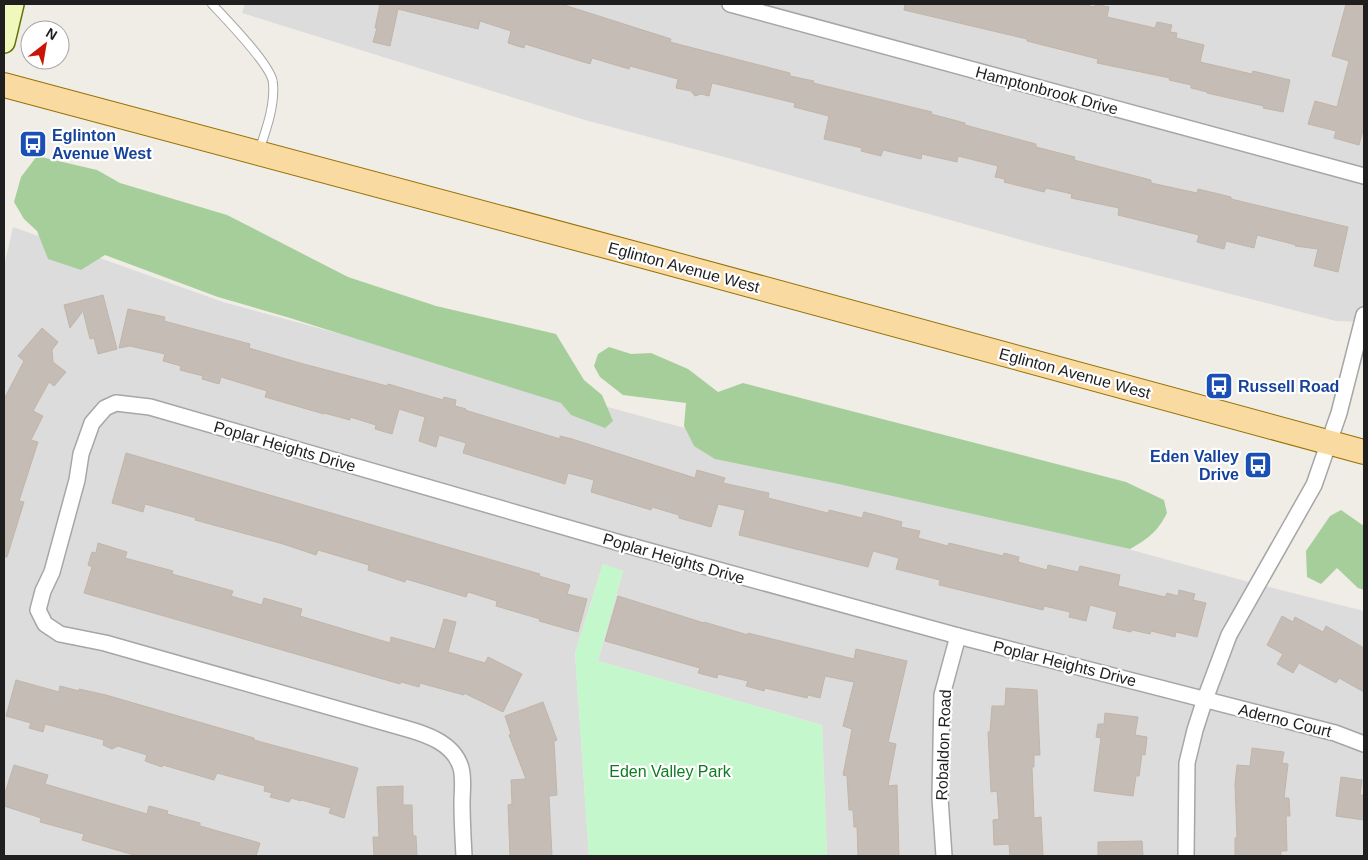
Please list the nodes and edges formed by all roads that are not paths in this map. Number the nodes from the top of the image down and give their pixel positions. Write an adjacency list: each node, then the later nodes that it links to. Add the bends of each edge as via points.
1 (13, 4): 4 (main road)
2 (212, 4): 6 (lane, via 261,61 273,82 268,126)
3 (730, 4): 7 (street, Hamptonbrook Drive)
4 (4, 42)
5 (4, 85): 6 (main road, Eglinton Avenue West)
6 (259, 153): 9 (main road, Eglinton Avenue West)
7 (1364, 176)
8 (1364, 315): 9 (street)
9 (1330, 442): 10 (main road, Eglinton Avenue West); 12 (street, via 1314,485 1229,634)
10 (1364, 452)
11 (958, 636): 12 (street, Poplar Heights Drive); 14 (street, Poplar Heights Drive, via 620,543 150,407 116,403 105,408 92,422 86,436 78,480 38,610 44,624 60,634 106,643 404,728 440,742 460,767); 15 (street, Robaldon Road, via 942,695 940,798)
12 (1205, 698): 13 (street, Aderno Court, via 1335,733); 16 (street, via 1187,763)
13 (1364, 744)
14 (464, 856)
15 (944, 856)
16 (1186, 856)

